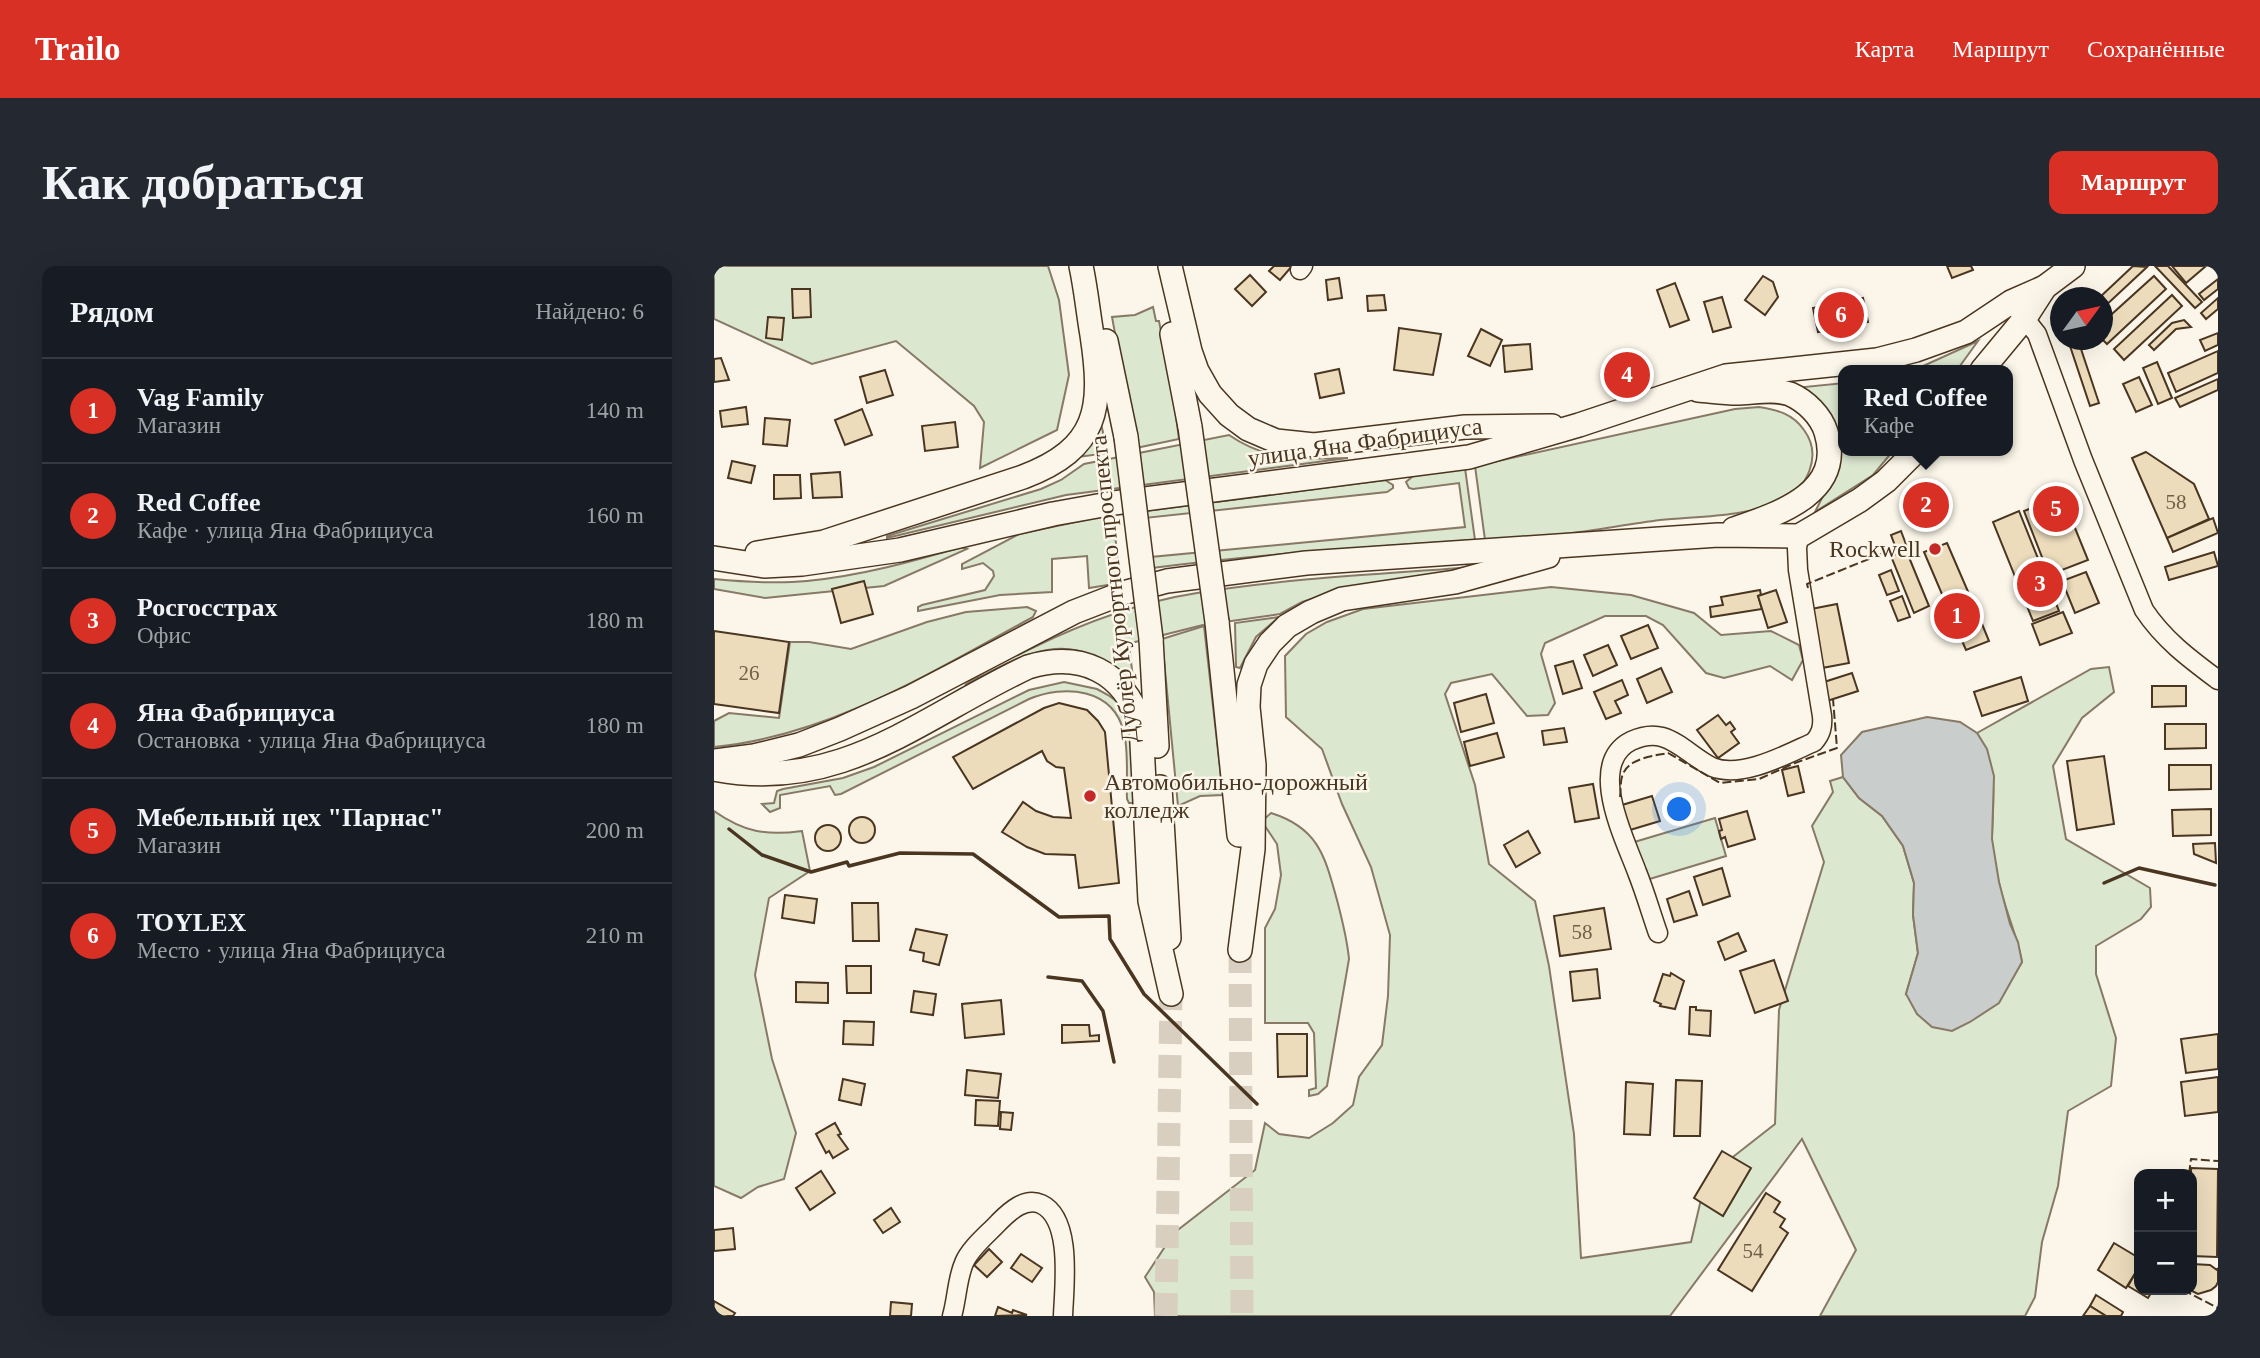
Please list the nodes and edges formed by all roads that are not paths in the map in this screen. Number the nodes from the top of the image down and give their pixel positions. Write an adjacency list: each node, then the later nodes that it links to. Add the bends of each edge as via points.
1 (1081, 266): 14 (main road, via 1097,398 1088,425 1063,457 1023,477 824,542 759,553)
2 (1090, 266): 18 (main road, Дублёр Курортного проспекта, bridge, via 1126,437 1151,639 1171,994 1150,901 1142,724 1124,691 1089,665 1060,660 1028,667 873,750 833,765 760,776)
3 (1157, 266): 13 (main road, bridge, via 1190,427 1217,622 1240,844 1240,950 1253,849 1250,685 1256,664 1270,643 1287,626 1342,599 1455,582)
4 (1170, 266): 9 (main road, via 1190,351 1210,394 1248,429 1276,441 1314,445 1465,427)
5 (2073, 266): 6 (main road, улица Яна Фабрициуса)
6 (2018, 310): 7 (main road, улица Яна Фабрициуса); 8 (main road, улица Яна Фабрициуса, via 1916,350 1877,360 1726,376); 16 (street, via 2037,334 2144,610 2172,645)
7 (1985, 365)
8 (1692, 389): 9 (main road, улица Яна Фабрициуса); 11 (main road, via 1788,394 1817,415 1830,443 1827,470 1807,496 1771,516)
9 (1579, 425): 15 (main road, улица Яна Фабрициуса, via 1469,457 1114,503 900,550 802,565 764,566)
10 (1911, 456): 12 (main road, via 1869,494)
11 (1718, 535): 12 (main road); 13 (main road)
12 (1799, 536): 19 (street, via 1798,570 1822,716 1820,735 1814,742 1757,766 1714,768 1659,736 1637,738 1621,746 1614,756 1610,773 1615,819)
13 (1585, 546): 17 (main road, via 1306,563 1167,581 1074,612 841,729 799,745)
14 (714, 551)
15 (714, 558)
16 (2218, 681)
17 (714, 761)
18 (714, 769)
19 (1658, 933)
20 (952, 1316): 21 (street, via 966,1258 1003,1218 1028,1202 1048,1208 1062,1234)
21 (1063, 1316)

